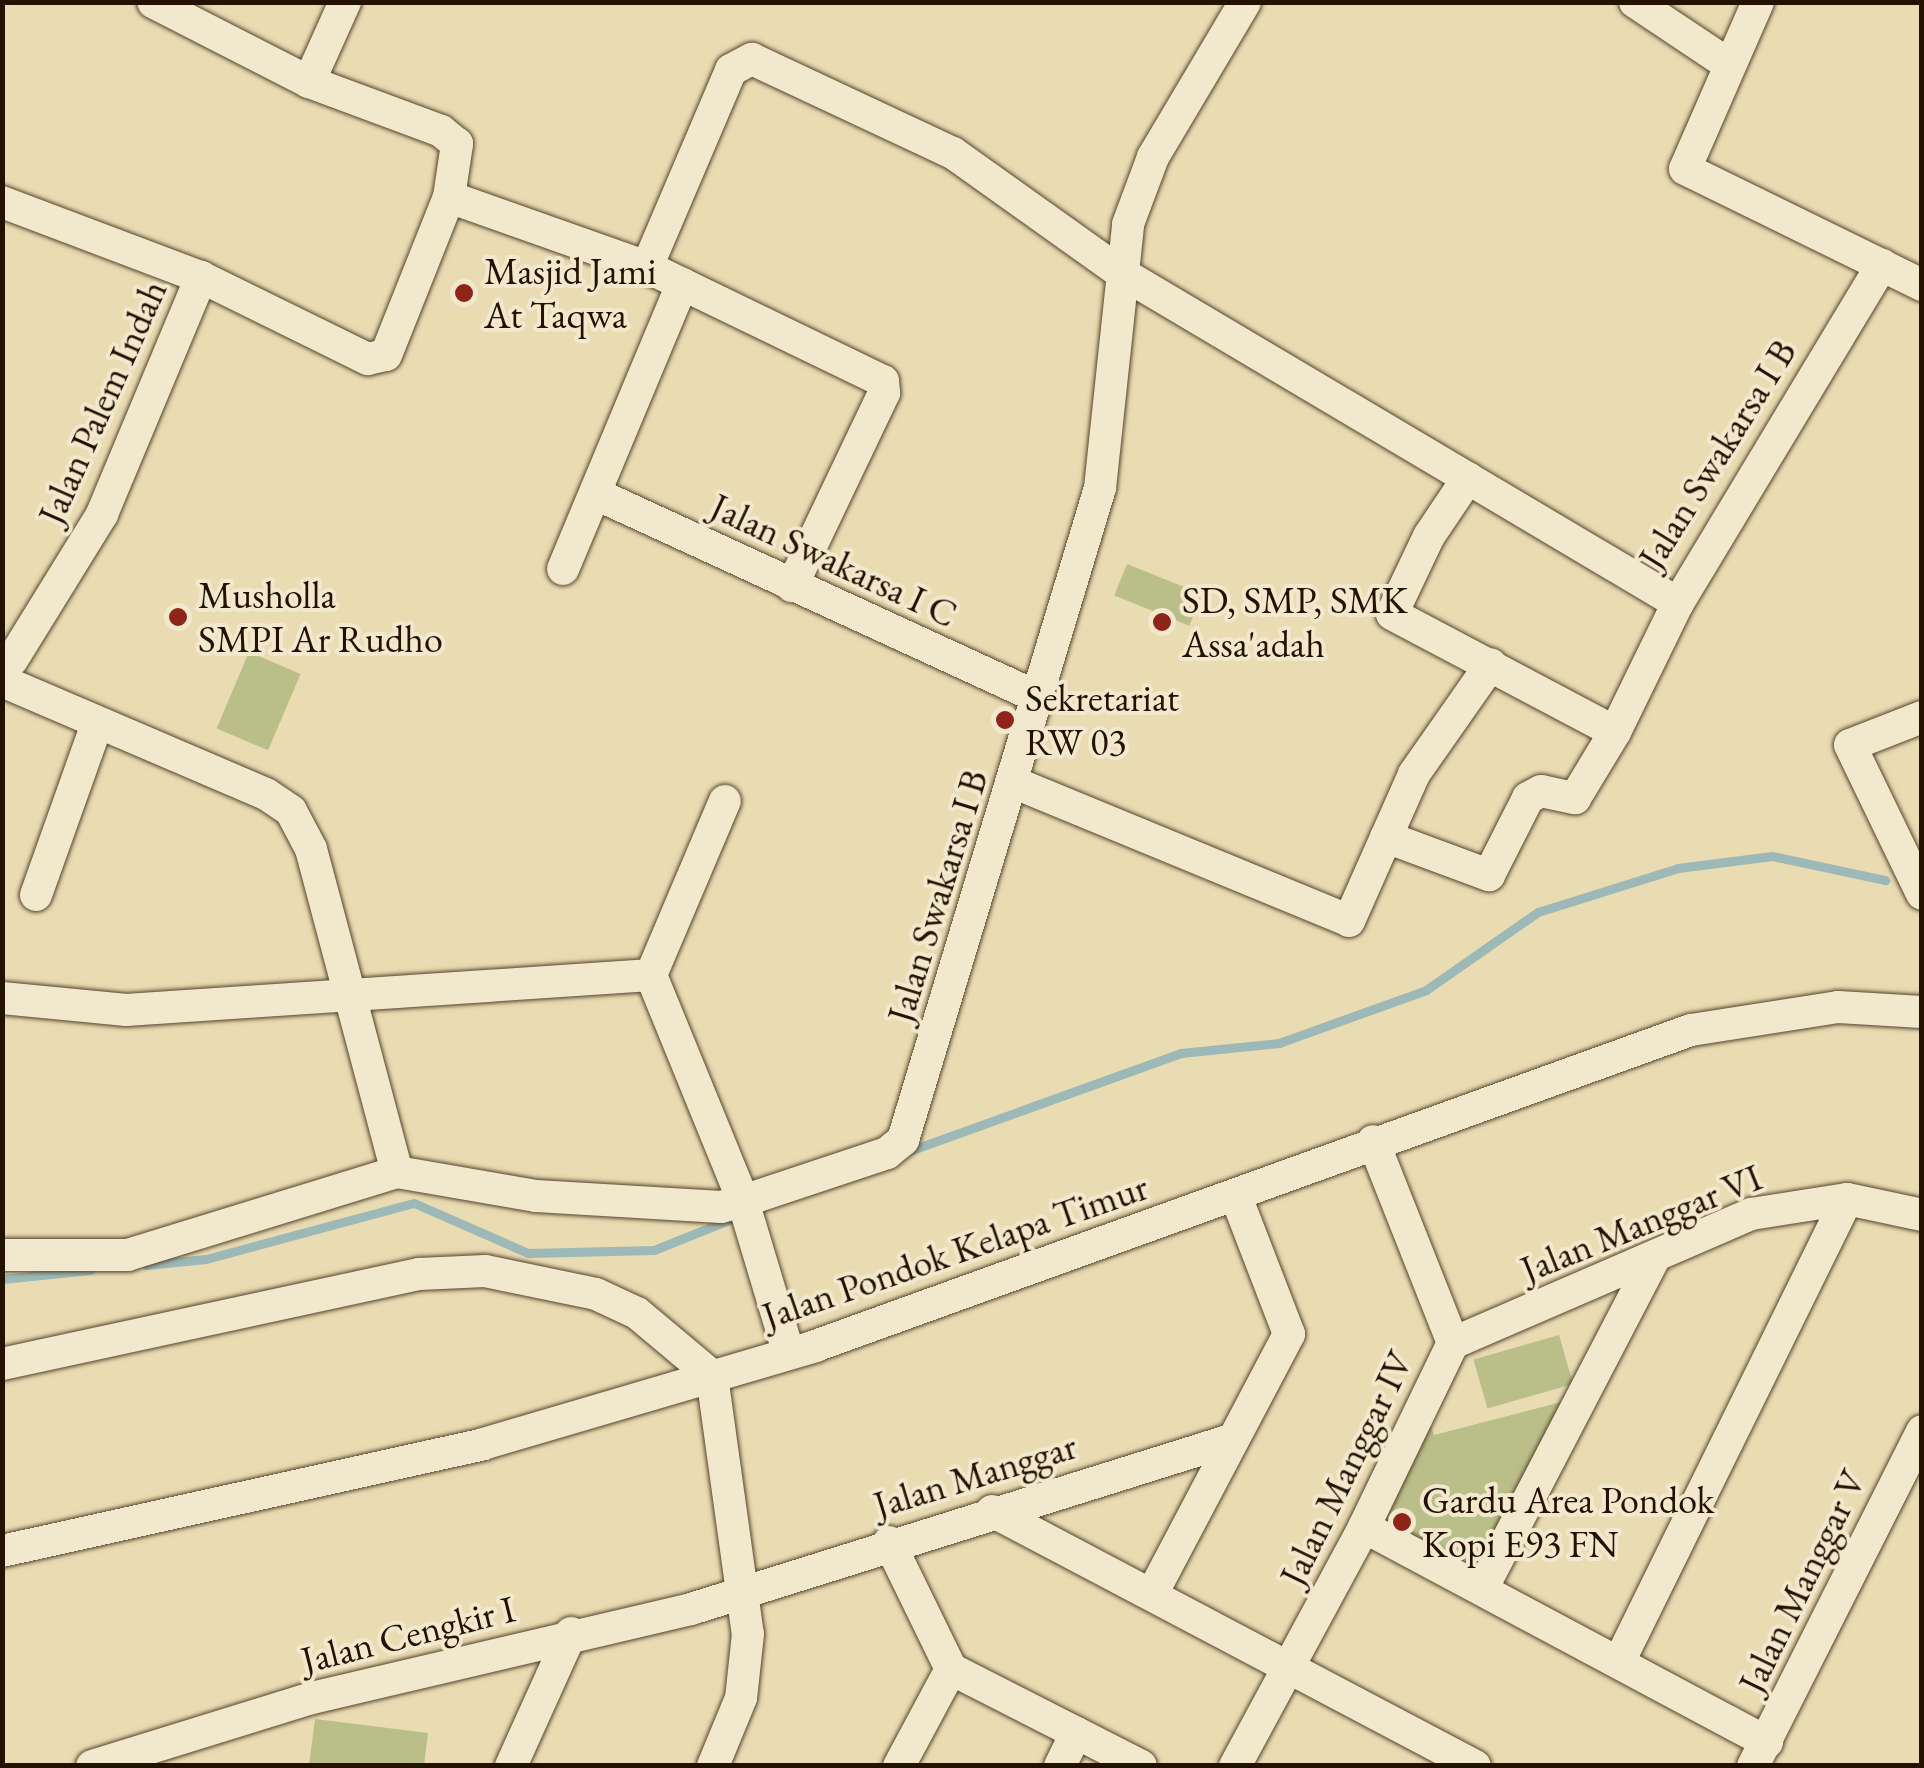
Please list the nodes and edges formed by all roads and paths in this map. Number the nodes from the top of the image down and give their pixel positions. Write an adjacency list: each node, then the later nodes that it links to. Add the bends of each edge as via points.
1 (153, 2): 7 (street)
2 (346, 2): 7 (street)
3 (1246, 2): 12 (street, via 1154,156 1128,224)
4 (1634, 2): 6 (street)
5 (1758, 2): 6 (street)
6 (1728, 64): 10 (street, via 1685,169)
7 (309, 82): 8 (street, via 451,138 459,156)
8 (449, 197): 11 (street); 13 (street, via 392,347 378,360)
9 (2, 202): 13 (street)
10 (1882, 265): 15 (street); 20 (street, Jalan Swakarsa I B)
11 (647, 266): 12 (street, Jalan Swakarsa I B, via 731,70 744,58 952,153); 14 (street)
12 (1120, 272): 16 (street, Jalan Swakarsa I B); 23 (street, Jalan Swakarsa I B, via 1104,471)
13 (201, 278): 22 (street, Jalan Palem Indah, via 102,514)
14 (682, 284): 17 (street); 19 (street, via 880,377 885,387)
15 (1922, 285)
16 (1468, 478): 20 (street, Jalan Swakarsa I B); 21 (street, via 1391,611)
17 (596, 494): 18 (street); 19 (street, Jalan Swakarsa I C)
18 (564, 569)
19 (792, 586): 23 (street, Jalan Swakarsa I C)
20 (1678, 603): 26 (street)
21 (1491, 664): 26 (street); 29 (street, via 1414,774)
22 (7, 671): 25 (street, Jalan Palem Indah)
23 (1040, 698): 27 (street, Jalan Swakarsa I B)
24 (1922, 717): 30 (street, via 1850,745)
25 (97, 724): 31 (street); 33 (street, Jalan Palem Indah, via 266,794 291,811 303,832)
26 (1615, 732): 29 (street, via 1574,798 1541,791 1528,798 1489,875)
27 (1014, 783): 29 (street, via 1345,921 1357,913); 40 (street, Jalan Swakarsa I B, via 903,1140 887,1153)
28 (725, 801): 32 (street)
29 (1386, 838)
30 (1922, 894)
31 (36, 895)
32 (650, 975): 33 (street); 40 (street)
33 (348, 992): 34 (street, via 126,1010); 37 (street)
34 (2, 998)
35 (1922, 1012): 36 (street, Jalan Pondok Kelapa Timur, via 1838,1008 1740,1017)
36 (1373, 1141): 38 (street, Jalan Pondok Kelapa Timur); 44 (street, Jalan Manggar IV)
37 (397, 1172): 40 (street, via 536,1196); 42 (street, via 128,1254)
38 (1236, 1197): 45 (street, Jalan Pondok Kelapa Timur); 49 (street, via 1289,1334)
39 (1847, 1199): 41 (street, Jalan Manggar VI); 43 (street, Jalan Manggar VI, via 1751,1214); 58 (street)
40 (736, 1206): 45 (street, via 760,1254)
41 (1922, 1215)
42 (2, 1255)
43 (1652, 1262): 44 (street, Jalan Manggar VI); 54 (street)
44 (1453, 1343): 51 (street, Jalan Manggar IV)
45 (788, 1351): 47 (street, Jalan Pondok Kelapa Timur)
46 (2, 1364): 47 (street, via 419,1274 486,1271 596,1294 637,1313)
47 (712, 1376): 53 (street, Jalan Pondok Kelapa Timur, via 483,1444); 55 (street)
48 (1922, 1431): 62 (street, Jalan Manggar V)
49 (1231, 1440): 50 (street, Jalan Manggar); 56 (street)
50 (992, 1511): 52 (street, Jalan Manggar); 56 (street)
51 (1364, 1528): 54 (street); 59 (street, Jalan Manggar IV)
52 (889, 1542): 55 (street, Jalan Manggar); 60 (street)
53 (2, 1550)
54 (1482, 1589): 58 (street)
55 (746, 1593): 57 (street, Jalan Cengkir I); 65 (street, via 748,1663 733,1727)
56 (1152, 1594): 59 (street)
57 (571, 1634): 63 (street, Jalan Cengkir I, via 312,1698); 64 (street)
58 (1619, 1662): 62 (street)
59 (1290, 1669): 69 (street, Jalan Manggar IV); 70 (street)
60 (951, 1670): 61 (street); 66 (street)
61 (1076, 1733): 67 (street); 68 (street)
62 (1760, 1754)
63 (92, 1766)
64 (511, 1766)
65 (714, 1766)
66 (898, 1766)
67 (1060, 1766)
68 (1140, 1766)
69 (1235, 1766)
70 (1475, 1766)

